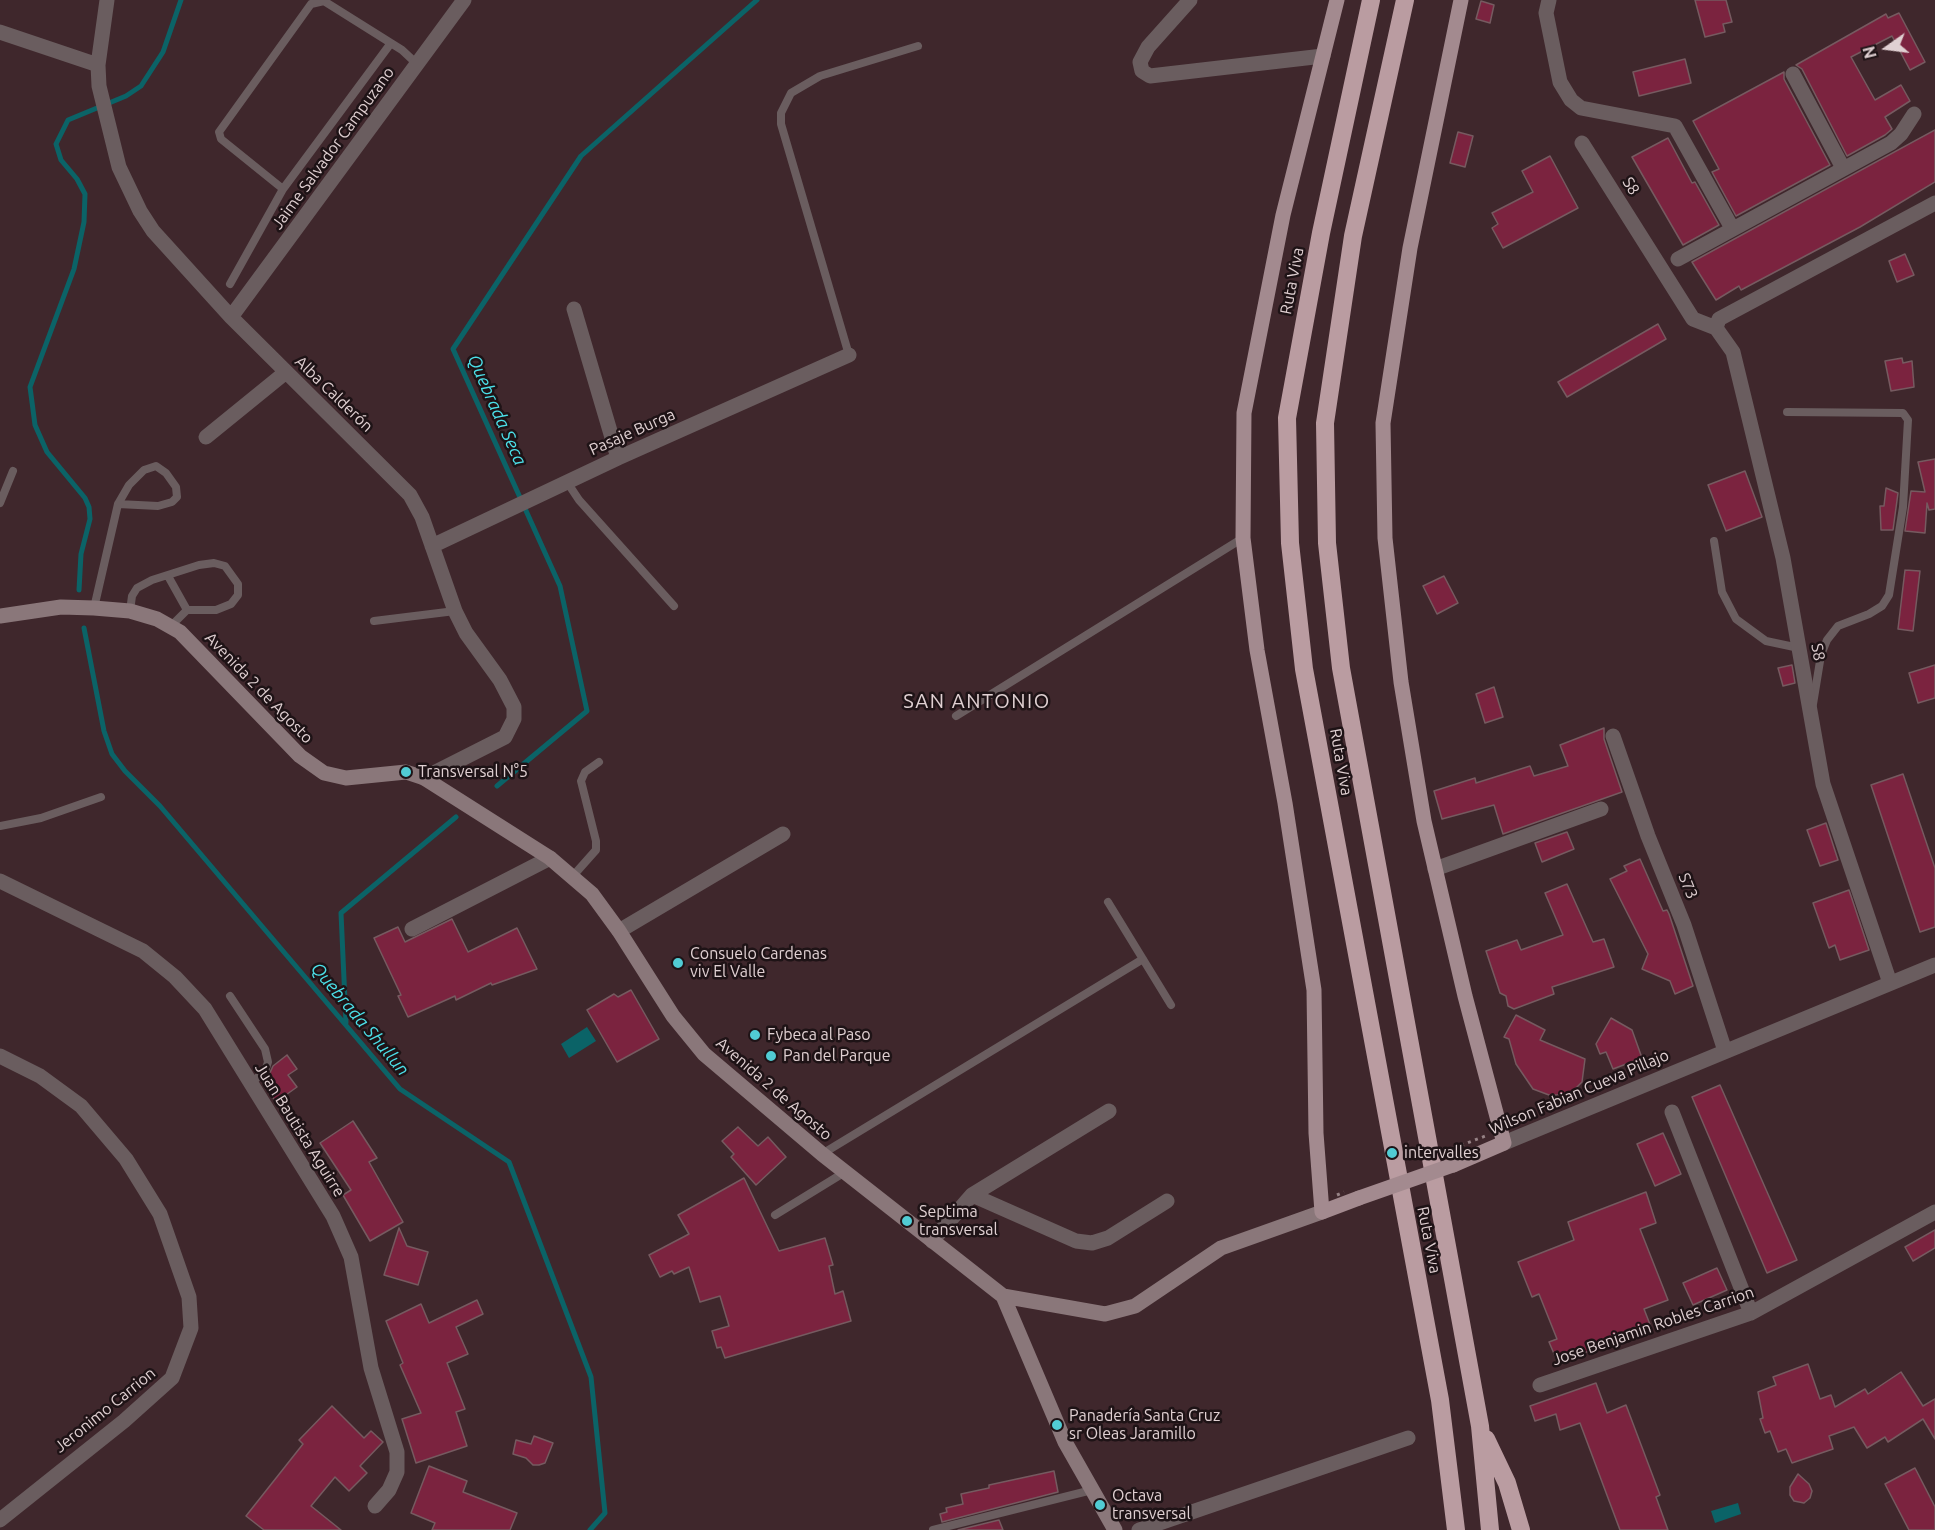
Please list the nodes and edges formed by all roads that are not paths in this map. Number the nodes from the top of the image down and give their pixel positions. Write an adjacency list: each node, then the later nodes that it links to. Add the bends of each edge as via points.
1 (107, 0): 14 (street, Alba Calderón)
2 (464, 0): 13 (street, Jaime Salvador Campuzano)
3 (1190, 0): 12 (street, via 1148,47 1140,62 1142,71 1150,76)
4 (1336, 0): 12 (main road, Ruta Viva)
5 (1371, 0): 90 (highway, Ruta Viva, via 1321,233 1287,418 1290,543 1304,669 1440,1400)
6 (1406, 0): 87 (highway, Ruta Viva, via 1353,236 1327,411 1327,543 1341,668)
7 (1461, 0): 59 (main road, via 1410,248 1383,423 1385,538 1401,682)
8 (1549, 0): 21 (street, via 1546,13 1560,82 1571,100 1581,108 1675,126)
9 (0, 32): 14 (street)
10 (391, 43): 13 (lane); 19 (lane); 19 (lane, via 324,1 311,4 219,132 221,139)
11 (918, 46): 27 (lane, via 820,76 791,93 781,113)
12 (1323, 56): 36 (main road, Ruta Viva, via 1283,214 1244,413)
13 (417, 64): 25 (street, Jaime Salvador Campuzano)
14 (98, 65): 25 (street, Alba Calderón, via 106,123 119,166 153,231)
15 (1793, 74): 18 (street)
16 (1914, 114): 18 (street, via 1891,143)
17 (1582, 143): 26 (street, S8, via 1693,319)
18 (1843, 168): 21 (street)
19 (283, 189): 23 (lane)
20 (1935, 203): 26 (street, via 1719,319)
21 (1732, 228): 22 (street)
22 (1678, 259)
23 (230, 284)
24 (574, 309): 31 (street)
25 (231, 317): 28 (street, Alba Calderón)
26 (1716, 328): 48 (street, S8, via 1733,352 1783,558)
27 (849, 355): 31 (street, Pasaje Burga)
28 (286, 372): 30 (street); 38 (street, Alba Calderón, via 410,495)
29 (1787, 412): 49 (lane, via 1903,413 1908,420 1903,507 1889,595 1882,606 1869,614 1838,626 1827,640)
30 (206, 437)
31 (618, 458): 33 (street, Pasaje Burga)
32 (13, 471): 34 (lane)
33 (567, 482): 38 (street, Pasaje Burga); 40 (lane)
34 (0, 503)
35 (118, 504): 35 (lane, via 129,485 144,470 156,466 176,487 177,497 172,502 158,506); 41 (lane)
36 (1244, 538): 50 (lane); 80 (main road, Ruta Viva, via 1257,651 1314,990 1316,1134)
37 (1714, 541): 48 (lane, via 1722,592 1736,619 1766,641)
38 (432, 546): 44 (street, Alba Calderón)
39 (168, 576): 42 (lane); 42 (lane, via 214,563 225,566 238,584 238,595 223,609); 43 (lane, via 137,588)
40 (674, 606)
41 (94, 608): 43 (main road, Avenida 2 de Agosto); 45 (main road, Avenida 2 de Agosto, via 61,607)
42 (187, 610): 47 (lane)
43 (130, 611): 47 (main road, Avenida 2 de Agosto)
44 (455, 611): 46 (lane); 53 (street, Alba Calderón, via 500,680 514,707 514,719 498,743)
45 (0, 616)
46 (374, 621)
47 (170, 627): 53 (main road, Avenida 2 de Agosto, via 180,632 300,756 324,773 346,778 406,772)
48 (1799, 648): 49 (street, S8)
49 (1812, 714): 67 (street, S8, via 1822,784)
50 (956, 716)
51 (1613, 736): 70 (street, S73, via 1684,925)
52 (599, 762): 60 (lane, via 581,780 596,850)
53 (424, 778): 58 (main road, Avenida 2 de Agosto)
54 (101, 797): 56 (lane, via 41,818)
55 (1601, 809): 59 (street)
56 (0, 826)
57 (783, 834): 64 (street)
58 (550, 858): 60 (main road, Avenida 2 de Agosto); 63 (street)
59 (1435, 869): 75 (main road)
60 (572, 877): 64 (main road, Avenida 2 de Agosto, via 592,894)
61 (0, 881): 72 (street, Juan Bautista Aguirre, via 143,951 205,1009)
62 (1108, 902): 65 (lane)
63 (412, 929)
64 (619, 931): 76 (main road, Avenida 2 de Agosto, via 673,1016 704,1054)
65 (1143, 959): 69 (lane); 76 (lane)
66 (1935, 965): 67 (street, Wilson Fabian Cueva Pillajo)
67 (1890, 983): 70 (street, Wilson Fabian Cueva Pillajo)
68 (230, 996): 72 (lane, via 265,1049 265,1071)
69 (1171, 1005)
70 (1725, 1051): 75 (street, Wilson Fabian Cueva Pillajo)
71 (0, 1056): 92 (street, Jeronimo Carrion, via 40,1076 81,1106 126,1159 160,1214 189,1297 190,1328 172,1378)
72 (251, 1083): 91 (street, Juan Bautista Aguirre, via 333,1216 351,1257 371,1368 397,1452 397,1472 389,1490)
73 (1109, 1111): 78 (street)
74 (1672, 1112): 85 (street)
75 (1504, 1143): 80 (main road, Wilson Fabian Cueva Pillajo, bridge)
76 (822, 1154): 77 (main road, Avenida 2 de Agosto)
77 (844, 1172): 82 (lane); 83 (main road, Avenida 2 de Agosto)
78 (972, 1195): 79 (street, via 1076,1241 1092,1243 1108,1238); 83 (street)
79 (1167, 1201)
80 (1322, 1212): 84 (main road, Wilson Fabian Cueva Pillajo, via 1221,1248 1135,1306 1105,1314)
81 (1935, 1212): 85 (street, Jose Benjamin Robles Carrion)
82 (775, 1215)
83 (932, 1241): 84 (main road, Avenida 2 de Agosto)
84 (1003, 1296): 89 (main road, Avenida 2 de Agosto, via 1065,1442)
85 (1751, 1313): 86 (street, Jose Benjamin Robles Carrion)
86 (1540, 1385)
87 (1480, 1426): 98 (highway, Ruta Viva); 99 (highway, via 1507,1483)
88 (1408, 1438): 95 (street)
89 (1092, 1490): 93 (lane); 94 (main road, Avenida 2 de Agosto)
90 (1451, 1491): 96 (highway); 97 (highway, Ruta Viva)
91 (375, 1506)
92 (0, 1520)
93 (933, 1530)
94 (1115, 1530)
95 (1138, 1530)
96 (1447, 1530)
97 (1456, 1530)
98 (1490, 1530)
99 (1521, 1530)

